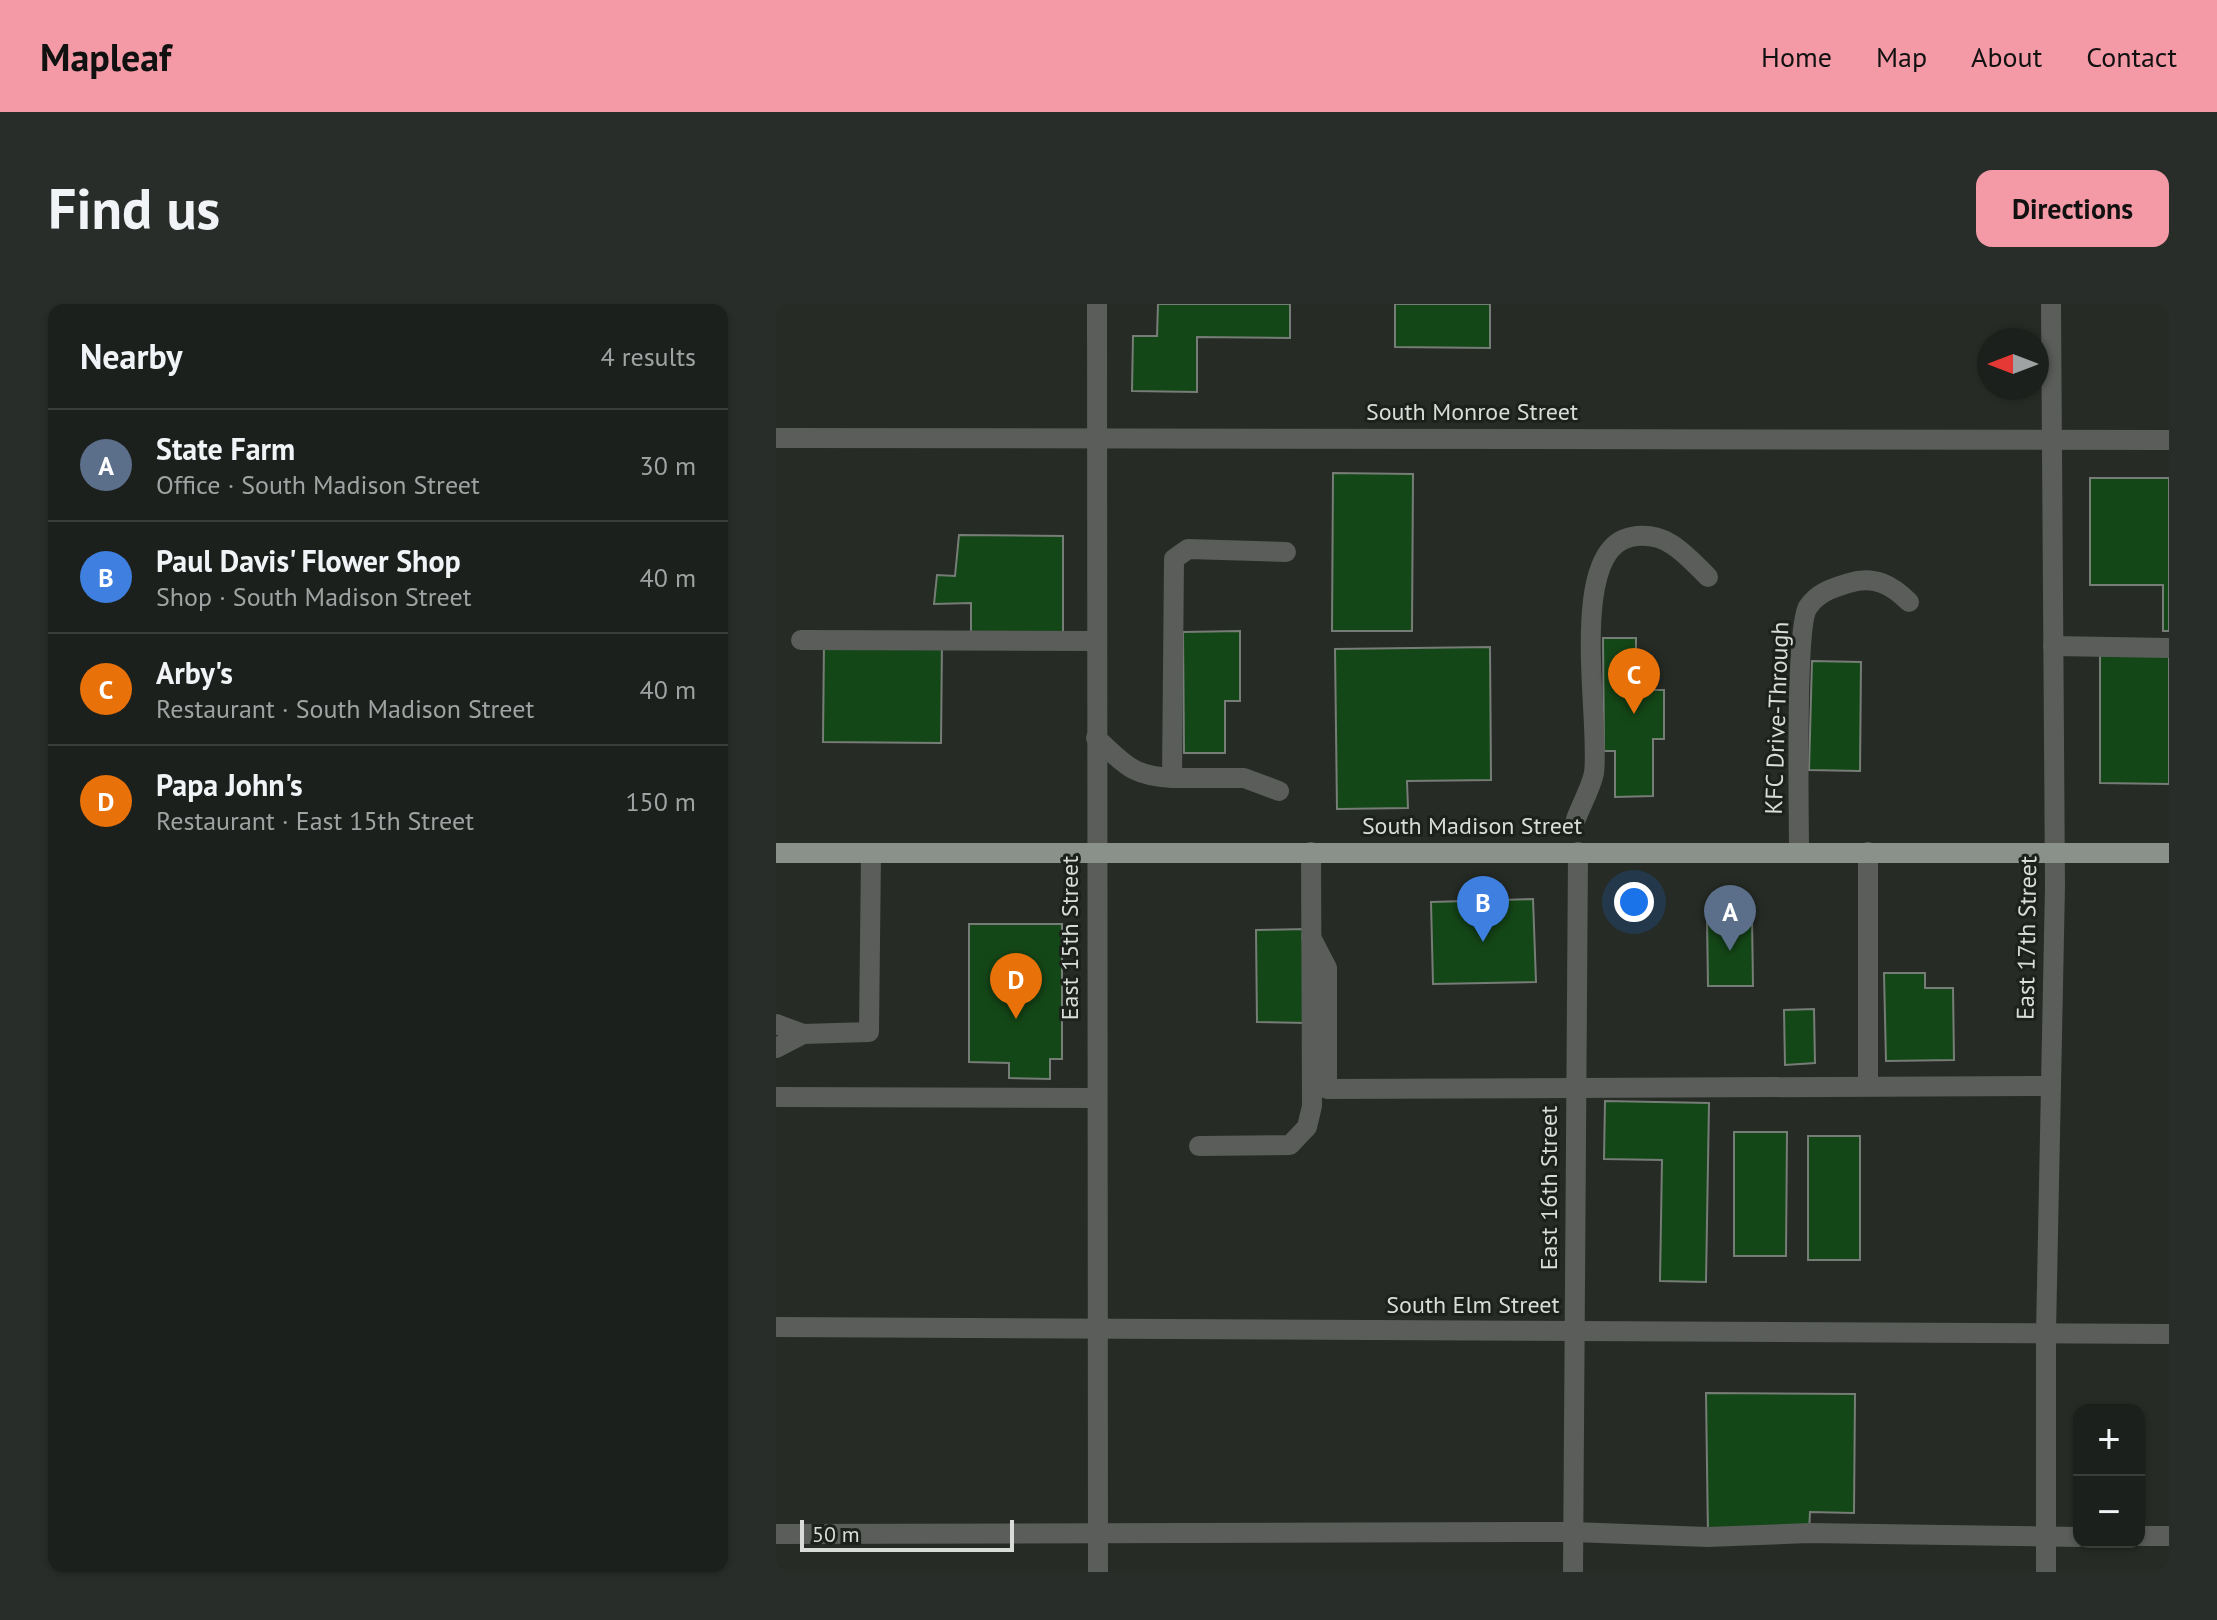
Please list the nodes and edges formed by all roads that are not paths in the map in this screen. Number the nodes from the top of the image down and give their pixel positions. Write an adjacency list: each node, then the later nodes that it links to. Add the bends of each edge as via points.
1 (1097, 304): 4 (street, East 15th Street)
2 (2051, 304): 5 (street, East 17th Street)
3 (776, 438): 4 (street, South Monroe Street)
4 (1097, 439): 5 (street, South Monroe Street); 11 (street, East 15th Street)
5 (2052, 440): 6 (street, South Monroe Street); 12 (street, East 17th Street)
6 (2169, 440)
7 (1286, 552): 15 (street, via 1188,549 1174,559)
8 (1708, 577): 17 (street, via 1675,544 1648,533 1621,539 1604,554 1592,630 1594,774)
9 (1909, 602): 20 (street, KFC Drive-Through, via 1891,585 1860,579 1823,592 1806,609)
10 (801, 640): 11 (street)
11 (1097, 641): 14 (street, East 15th Street)
12 (2053, 646): 13 (street); 22 (street, East 17th Street)
13 (2169, 648)
14 (1096, 738): 15 (street, via 1131,771); 25 (street, East 15th Street)
15 (1172, 778): 16 (street, via 1244,778)
16 (1279, 791)
17 (1576, 819)
18 (1311, 852): 19 (main road, South Madison Street); 25 (main road, South Madison Street); 27 (street)
19 (1578, 852): 20 (main road, South Madison Street); 32 (street, East 16th Street)
20 (1799, 852): 21 (main road, South Madison Street)
21 (1868, 852): 22 (main road, South Madison Street); 31 (street)
22 (2054, 852): 26 (main road, South Madison Street); 33 (street, East 17th Street)
23 (776, 853): 24 (main road, South Madison Street)
24 (871, 853): 25 (main road, South Madison Street); 29 (street, via 869,1032)
25 (1096, 853): 35 (street, East 15th Street)
26 (2169, 853)
27 (1311, 937): 32 (street, via 1327,968 1327,1089); 36 (street, via 1312,1106 1307,1127 1290,1145)
28 (776, 1024): 29 (street)
29 (803, 1034): 30 (street)
30 (776, 1048)
31 (1868, 1085): 32 (street); 33 (street)
32 (1574, 1086): 39 (street, East 16th Street)
33 (2051, 1086): 40 (street, East 17th Street)
34 (776, 1097): 35 (street)
35 (1097, 1098): 38 (street, East 15th Street)
36 (1199, 1146)
37 (776, 1327): 38 (street, South Elm Street)
38 (1097, 1329): 39 (street, South Elm Street); 42 (street, East 15th Street)
39 (1576, 1332): 40 (street, South Elm Street); 43 (street, East 16th Street)
40 (2046, 1333): 41 (street, South Elm Street); 47 (street, East 17th Street)
41 (2169, 1334)
42 (1098, 1532): 43 (street); 44 (street); 49 (street, East 15th Street)
43 (1573, 1532): 47 (street); 50 (street, East 16th Street)
44 (776, 1534)
45 (2145, 1536): 46 (street)
46 (2169, 1536)
47 (2046, 1537): 48 (street); 51 (street, East 17th Street)
48 (2073, 1537)
49 (1098, 1572)
50 (1573, 1572)
51 (2046, 1572)

